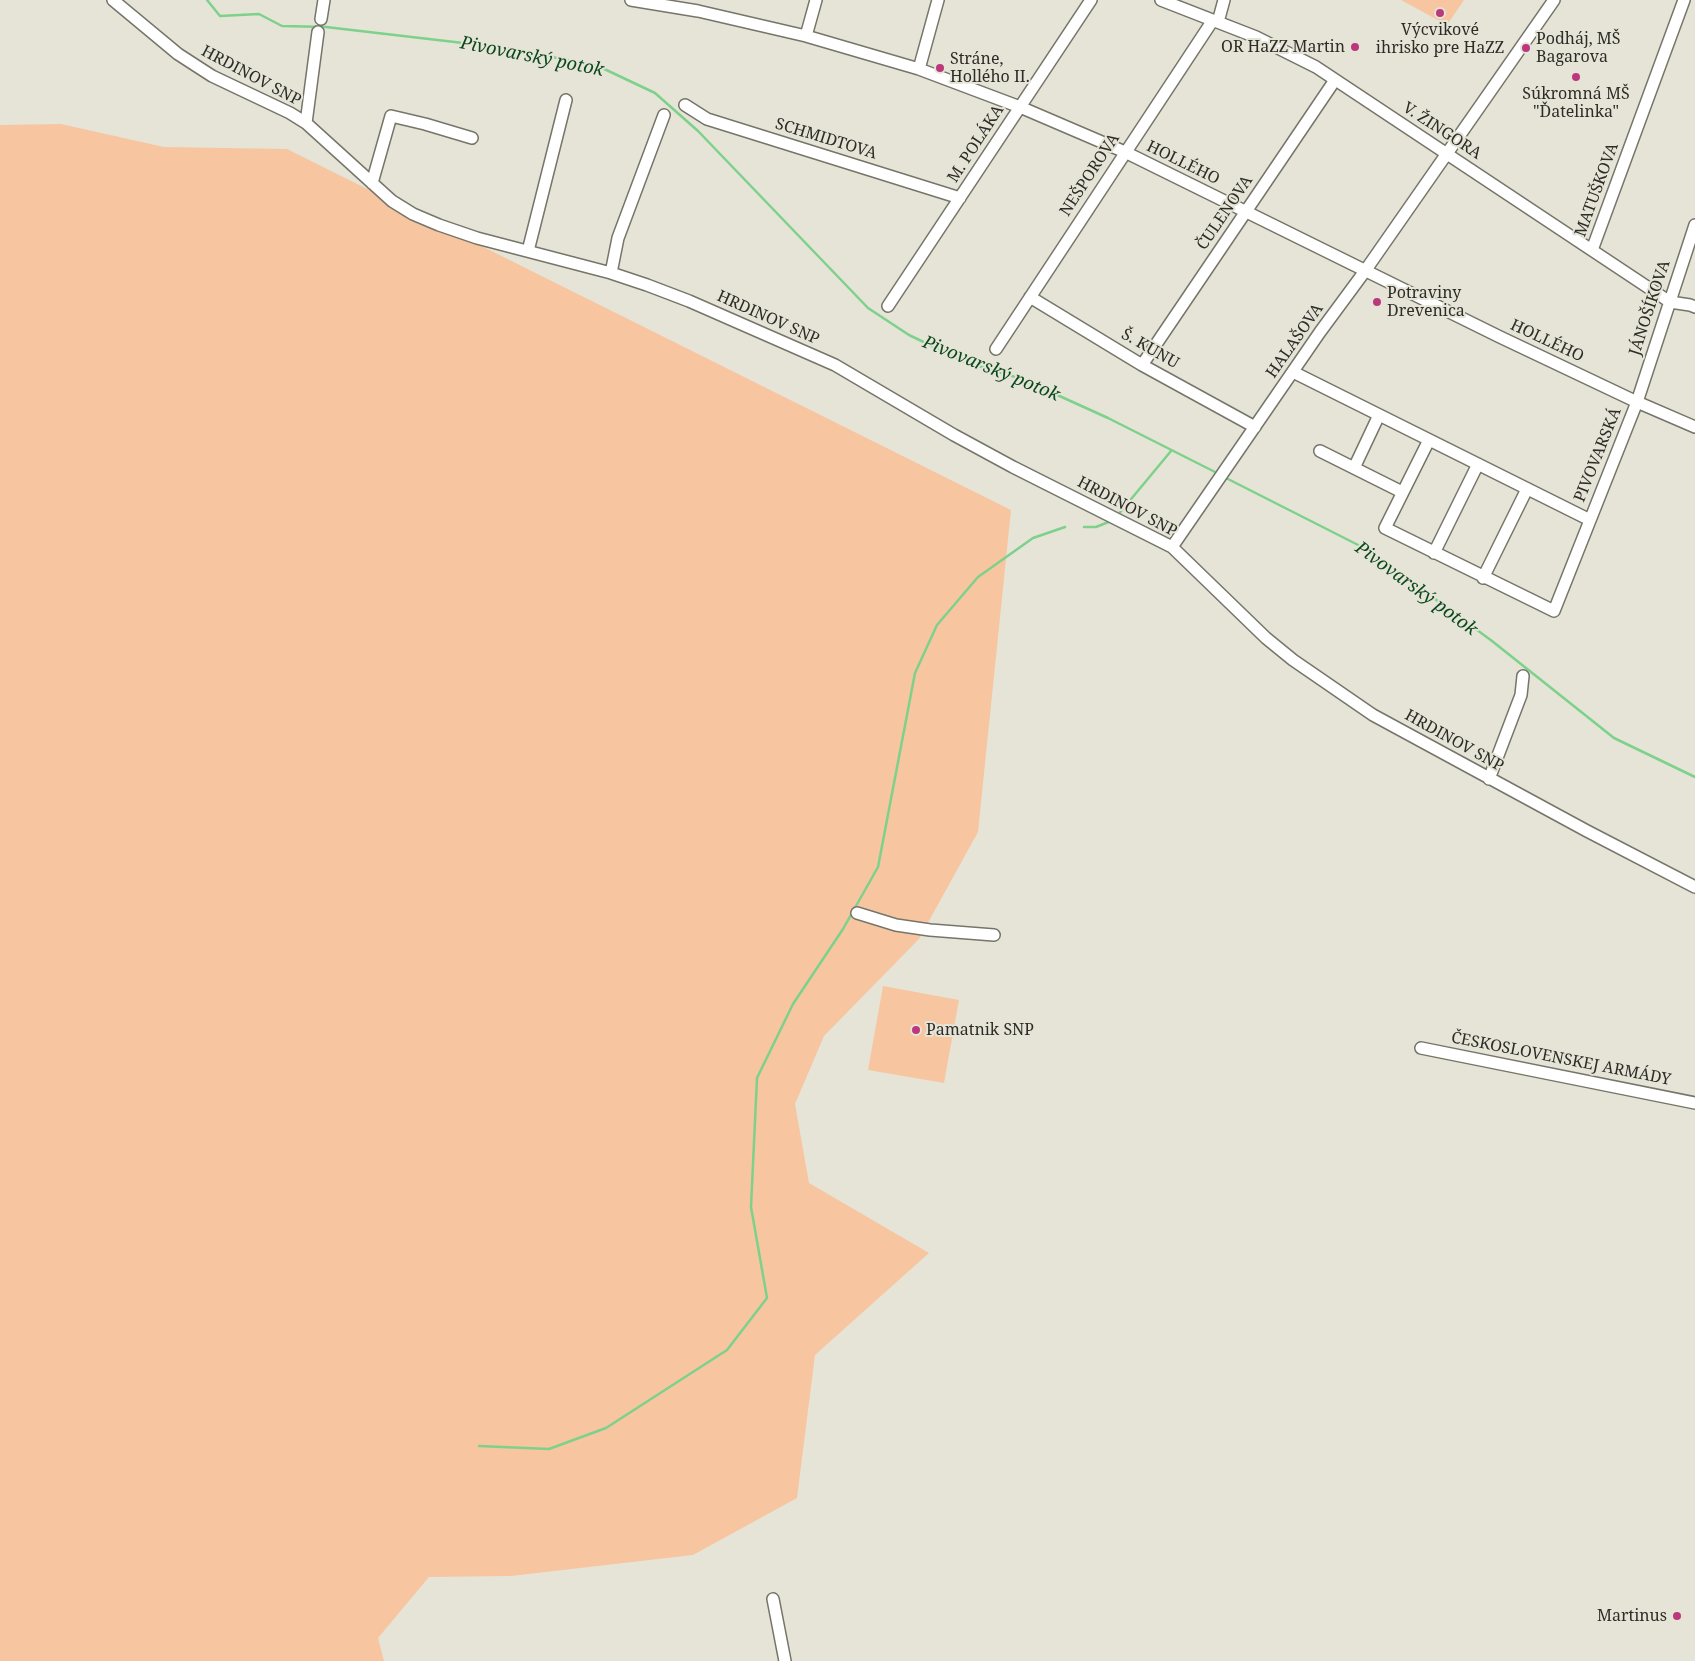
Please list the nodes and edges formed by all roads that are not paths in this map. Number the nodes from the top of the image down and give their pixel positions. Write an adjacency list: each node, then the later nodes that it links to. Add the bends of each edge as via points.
1 (113, 0): 22 (street, HRDINOV SNP, via 178,54 212,76)
2 (324, 0): 12 (street)
3 (631, 0): 11 (street, HOLLÉHO)
4 (816, 0): 15 (street)
5 (938, 0): 16 (street)
6 (1091, 0): 20 (street, M. POLÁKA)
7 (1161, 0): 13 (street, V. ŽINGORA)
8 (1224, 0): 13 (street, NEŠPOROVA)
9 (1554, 0): 25 (street, HALAŠOVA)
10 (1684, 0): 30 (street, MATUŠKOVA)
11 (694, 5): 15 (street, HOLLÉHO)
12 (321, 19)
13 (1215, 21): 17 (street, V. ŽINGORA, via 1279,47); 24 (street, NEŠPOROVA)
14 (318, 32): 22 (street)
15 (806, 36): 16 (street, HOLLÉHO)
16 (919, 69): 20 (street, HOLLÉHO)
17 (1335, 80): 25 (street, V. ŽINGORA); 28 (street, ČULENOVA)
18 (566, 100): 31 (street)
19 (685, 105): 27 (street, SCHMIDTOVA, via 706,119)
20 (1020, 106): 24 (street, HOLLÉHO); 27 (street, M. POLÁKA)
21 (664, 115): 33 (street, via 618,238)
22 (306, 123): 26 (street, HRDINOV SNP)
23 (472, 138): 26 (street, via 391,116)
24 (1125, 152): 28 (street, HOLLÉHO); 34 (street, NEŠPOROVA)
25 (1447, 154): 30 (street, V. ŽINGORA); 32 (street, HALAŠOVA)
26 (372, 183): 31 (street, HRDINOV SNP, via 392,202 413,214 478,238)
27 (960, 198): 36 (street, M. POLÁKA)
28 (1246, 212): 32 (street, HOLLÉHO); 39 (street, ČULENOVA)
29 (1695, 225): 35 (street, JÁNOŠÍKOVA)
30 (1592, 250): 35 (street, V. ŽINGORA)
31 (528, 251): 33 (street, HRDINOV SNP)
32 (1365, 271): 40 (street, HALAŠOVA); 41 (street, HOLLÉHO)
33 (612, 273): 52 (street, HRDINOV SNP, via 689,301 835,365 1013,467)
34 (1030, 297): 38 (street, NEŠPOROVA); 39 (street, Š. KUNU)
35 (1670, 302): 37 (street, V. ŽINGORA); 41 (street, JÁNOŠÍKOVA)
36 (888, 306)
37 (1695, 307)
38 (996, 349)
39 (1142, 364): 43 (street, Š. KUNU)
40 (1293, 372): 42 (street, PIVOVARSKÁ); 43 (street, HALAŠOVA)
41 (1637, 402): 44 (street, HOLLÉHO); 51 (street, PIVOVARSKÁ)
42 (1379, 415): 45 (street, PIVOVARSKÁ); 48 (street)
43 (1255, 427): 52 (street, HALAŠOVA)
44 (1695, 427)
45 (1428, 440): 47 (street, PIVOVARSKÁ); 50 (street, PIVOVARSKÁ)
46 (1320, 452): 48 (street)
47 (1478, 464): 49 (street, PIVOVARSKÁ); 53 (street)
48 (1354, 468): 50 (street)
49 (1527, 489): 51 (street, PIVOVARSKÁ); 54 (street)
50 (1402, 492): 53 (street, PIVOVARSKÁ, via 1385,528)
51 (1590, 520): 54 (street, PIVOVARSKÁ, via 1554,611)
52 (1172, 547): 56 (street, HRDINOV SNP, via 1292,660 1373,715)
53 (1434, 554): 54 (street, PIVOVARSKÁ)
54 (1483, 578)
55 (1523, 676): 56 (street, via 1521,695)
56 (1489, 779): 57 (street, HRDINOV SNP)
57 (1695, 887)
58 (857, 913): 59 (street, via 896,925)
59 (994, 935)
60 (1421, 1048): 61 (street, ČESKOSLOVENSKEJ ARMÁDY)
61 (1695, 1102)
62 (773, 1599): 63 (street)
63 (785, 1661)

